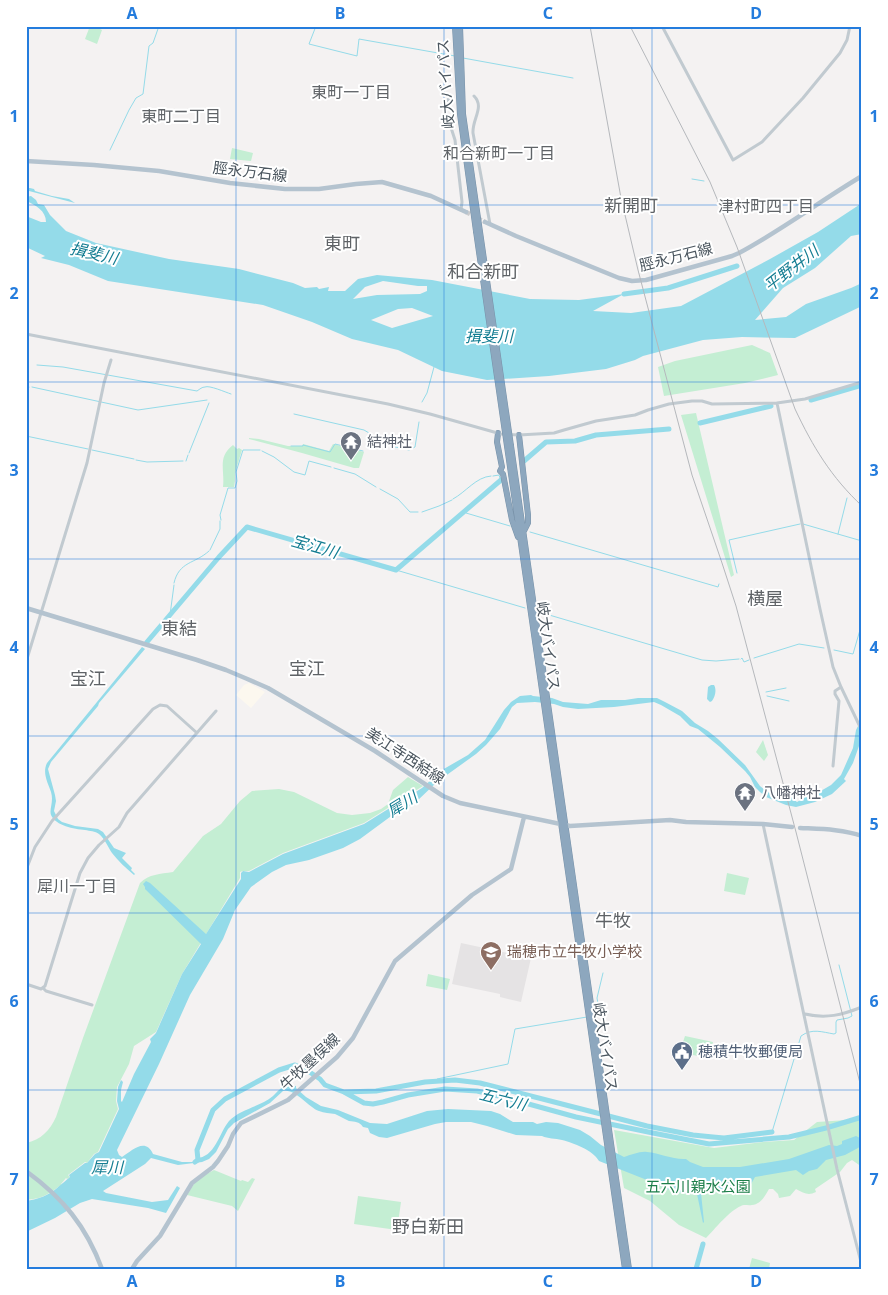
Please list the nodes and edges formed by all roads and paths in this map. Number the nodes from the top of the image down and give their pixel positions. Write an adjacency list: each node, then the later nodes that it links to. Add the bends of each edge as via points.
1 (455, 26): 11 (highway, 岐大バイパス, via 460,114)
2 (460, 26): 11 (highway, 岐大バイパス, via 463,114)
3 (662, 26): 4 (street, via 733,160 762,142 802,98 840,53)
4 (850, 26)
5 (474, 96): 10 (street, via 479,108 473,134)
6 (449, 99): 9 (street, via 444,106 455,140)
7 (26, 161): 9 (main road, 脛永万石線, via 159,171 285,189 319,190 382,182 431,196)
8 (862, 176): 10 (main road, 脛永万石線, via 739,253 646,280 619,278)
9 (463, 211)
10 (487, 223)
11 (478, 232): 18 (highway, 岐大バイパス, bridge)
12 (26, 334): 16 (street, via 388,404)
13 (111, 360): 22 (street, via 87,463)
14 (862, 382): 15 (street, via 805,399)
15 (777, 403): 17 (street, via 680,402 559,432); 25 (street, via 826,636)
16 (498, 433): 17 (street); 20 (highway, via 500,471)
17 (520, 435): 19 (highway, via 528,515)
18 (509, 446): 19 (highway, 岐大バイパス); 20 (highway, 岐大バイパス)
19 (523, 531): 24 (highway, 岐大バイパス)
20 (520, 539): 24 (highway, 岐大バイパス)
21 (26, 608): 22 (main road, 美江寺西結線)
22 (42, 613): 23 (street); 30 (main road, 美江寺西結線, via 226,670 268,688 450,799)
23 (26, 662)
24 (542, 677): 32 (highway, 岐大バイパス)
25 (840, 687): 27 (street); 29 (street, via 835,694 839,701)
26 (216, 711): 28 (street)
27 (862, 731)
28 (197, 733): 36 (street, via 166,706 156,706 52,821 35,847); 38 (street, via 127,813 119,827 88,858)
29 (833, 766)
30 (524, 816): 32 (main road, 美江寺西結線); 46 (main road, 牛牧墨俣線, via 511,869 472,895 396,961 354,1038 337,1057 288,1100 237,1128 218,1161 192,1183 160,1236)
31 (763, 824): 32 (main road, 美江寺西結線, via 670,820); 33 (main road, 美江寺西結線); 41 (street)
32 (563, 825): 43 (highway, 岐大バイパス)
33 (792, 827)
34 (800, 828): 35 (main road)
35 (862, 836)
36 (26, 870)
37 (26, 984): 38 (street)
38 (43, 988): 39 (street)
39 (92, 1005)
40 (862, 1007): 41 (street, via 822,1017)
41 (805, 1014): 44 (street, via 837,1169)
42 (26, 1171): 45 (main road, via 67,1207 83,1228)
43 (614, 1181): 47 (highway, 岐大バイパス); 48 (highway, 岐大バイパス)
44 (862, 1266)
45 (102, 1269)
46 (132, 1269)
47 (625, 1269)
48 (629, 1269)

